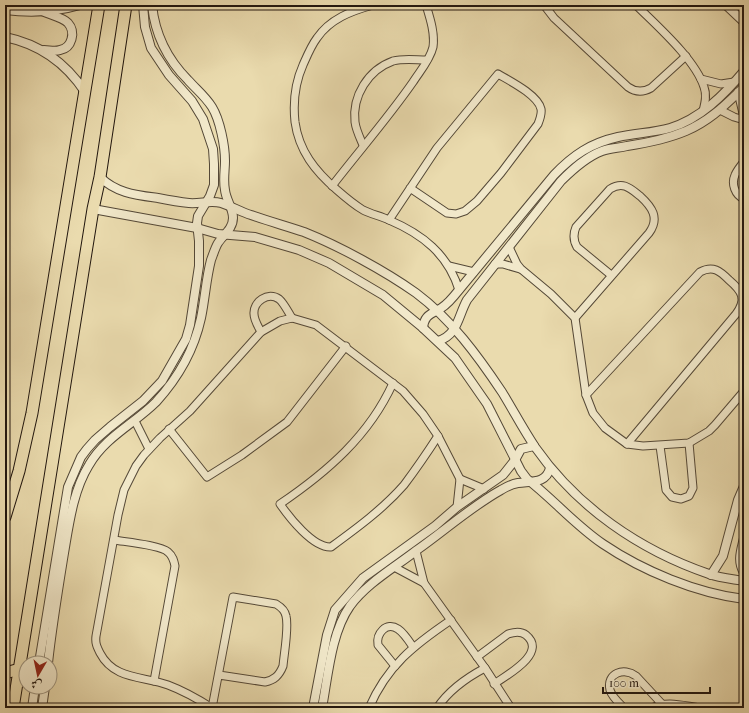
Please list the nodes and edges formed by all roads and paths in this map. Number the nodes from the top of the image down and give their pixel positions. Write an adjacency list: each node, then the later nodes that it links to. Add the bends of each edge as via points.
1 (80, 5): 12 (street)
2 (99, 5): 22 (main road)
3 (126, 5): 30 (main road)
4 (144, 5): 34 (street, via 145,27 151,48 169,75 192,101 209,136 213,150 214,185)
5 (152, 5): 35 (street, via 154,22 166,53 214,109 225,158 225,190)
6 (373, 5): 31 (street, via 355,10 330,23 317,38 301,70 296,89 296,130 303,150 323,179)
7 (426, 5): 17 (street, via 433,39)
8 (544, 5): 16 (street, via 554,18 628,87 636,91 650,88)
9 (636, 5): 16 (street)
10 (726, 5): 13 (street)
11 (5, 10): 12 (street)
12 (42, 12): 15 (street, via 65,21 72,35 70,42 62,50)
13 (744, 22)
14 (5, 37): 15 (street)
15 (41, 50): 22 (street, via 66,68)
16 (686, 56): 19 (street)
17 (427, 60): 27 (street, via 390,114); 27 (street, via 394,61 371,74 363,85 355,109 358,135)
18 (744, 71): 20 (street)
19 (701, 80): 20 (street, via 721,84); 24 (street, via 706,95)
20 (734, 82): 24 (street)
21 (741, 89): 23 (street); 25 (street)
22 (85, 92): 74 (main road, via 32,413)
23 (720, 110): 25 (street); 28 (street, via 698,125 671,136)
24 (703, 111): 26 (street, via 692,119 670,128)
25 (744, 119)
26 (600, 142): 28 (street); 44 (street, via 576,154 554,175)
27 (364, 145): 31 (street)
28 (603, 150): 40 (street, via 573,168)
29 (744, 161): 33 (street, via 733,181 737,193)
30 (100, 177): 34 (street, via 106,184 127,194); 36 (main road)
31 (332, 186): 37 (street, via 364,210)
32 (410, 188): 32 (street, via 437,148 498,74 539,103 542,110 538,124 501,173 465,211 447,213); 37 (street)
33 (744, 199)
34 (204, 204): 35 (street, via 220,202); 38 (street, via 198,216)
35 (232, 208): 39 (street, via 233,222); 47 (street, via 305,233 345,252 402,284)
36 (93, 209): 38 (street); 91 (main road)
37 (389, 220): 42 (street, via 418,234)
38 (197, 228): 39 (street, via 211,233); 92 (street, via 199,266 186,339 162,381 143,401 87,449 68,487)
39 (226, 234): 50 (street, via 268,240 329,263 383,294); 58 (street, via 211,261 194,344 175,380)
40 (509, 247): 41 (street); 43 (street)
41 (495, 264): 43 (street); 51 (street, via 468,300)
42 (449, 266): 44 (street); 46 (street)
43 (521, 269): 49 (street, via 552,294)
44 (474, 272): 46 (street)
45 (611, 275): 45 (street, via 649,234 654,221 649,204 625,185 610,189 574,232 577,247); 49 (street)
46 (459, 290): 47 (street, via 448,303)
47 (436, 311): 50 (street, via 428,315); 51 (street)
48 (292, 318): 52 (street, via 280,321); 52 (street, via 279,300 274,297 263,298 255,306 254,312); 54 (street, via 316,324)
49 (574, 318): 57 (street)
50 (424, 328): 53 (street)
51 (455, 329): 53 (street); 63 (street, via 503,394)
52 (261, 332): 59 (street, via 190,411)
53 (438, 341): 66 (street, via 455,358 478,391)
54 (346, 346): 55 (street); 59 (street, via 287,422 207,477)
55 (393, 383): 60 (street, via 416,406); 60 (street, via 373,419 345,452 280,504 290,518 312,538 331,547 386,504 408,480)
56 (744, 391): 61 (street, via 715,425)
57 (586, 395): 62 (street, via 599,422); 62 (street, via 700,272 709,268 719,270 739,289 742,295 740,309)
58 (134, 421): 65 (street); 93 (street, via 101,448 89,465 78,492 59,582)
59 (169, 429): 65 (street)
60 (438, 436): 68 (street)
61 (689, 443): 64 (street); 64 (street, via 694,488 689,496 681,499 672,497 666,490)
62 (627, 444): 64 (street)
63 (534, 446): 66 (street, via 521,449); 67 (street)
64 (660, 446)
65 (149, 450): 77 (street, via 136,466 124,490)
66 (515, 460): 69 (street); 71 (street, via 503,475)
67 (550, 468): 69 (street, via 543,479); 83 (street, via 576,496 626,535 654,551)
68 (460, 479): 71 (street); 73 (street)
69 (532, 482): 72 (street, via 516,483); 86 (street, via 578,524 603,544 628,559 678,582)
70 (744, 486): 83 (street, via 723,556)
71 (484, 489): 72 (street); 73 (street)
72 (491, 496): 75 (street)
73 (457, 507): 75 (street)
74 (5, 517)
75 (438, 529): 78 (street); 79 (street)
76 (744, 538): 81 (street, via 739,563)
77 (114, 540): 101 (street, via 95,643 102,657 113,669 122,674); 101 (street, via 163,549 174,560)
78 (416, 551): 80 (street); 85 (street)
79 (378, 567): 82 (street); 87 (street, via 355,586)
80 (394, 567): 82 (street); 85 (street)
81 (744, 574)
82 (383, 575): 88 (street, via 358,597)
83 (711, 575): 84 (street)
84 (744, 581)
85 (424, 583): 89 (street)
86 (744, 599)
87 (335, 610): 88 (street); 111 (street, via 326,635)
88 (344, 616): 112 (street, via 335,639)
89 (451, 620): 90 (street); 94 (street)
90 (414, 647): 95 (street); 95 (street, via 398,629 388,627 380,632 378,645)
91 (22, 655)
92 (40, 655)
93 (49, 655)
94 (477, 657): 96 (street); 102 (street, via 513,632 523,633 531,640 532,650 528,659)
95 (395, 666): 113 (street)
96 (485, 668): 102 (street); 114 (street, via 468,676)
97 (18, 670): 98 (main road)
98 (5, 673)
99 (219, 675): 99 (street, via 232,597 281,607 287,622 282,666 276,677 265,682); 110 (street)
100 (18, 679): 107 (main road)
101 (154, 681): 110 (street, via 185,693)
102 (494, 684): 115 (street)
103 (34, 695): 108 (street)
104 (44, 695): 109 (street)
105 (662, 704): 116 (street, via 636,676 622,671 614,676 610,685 612,694); 117 (street); 118 (street)
106 (5, 705): 107 (main road)
107 (12, 708)
108 (32, 708)
109 (42, 708)
110 (212, 708)
111 (313, 708)
112 (322, 708)
113 (368, 708)
114 (437, 708)
115 (511, 708)
116 (624, 708)
117 (652, 708)
118 (700, 708)

